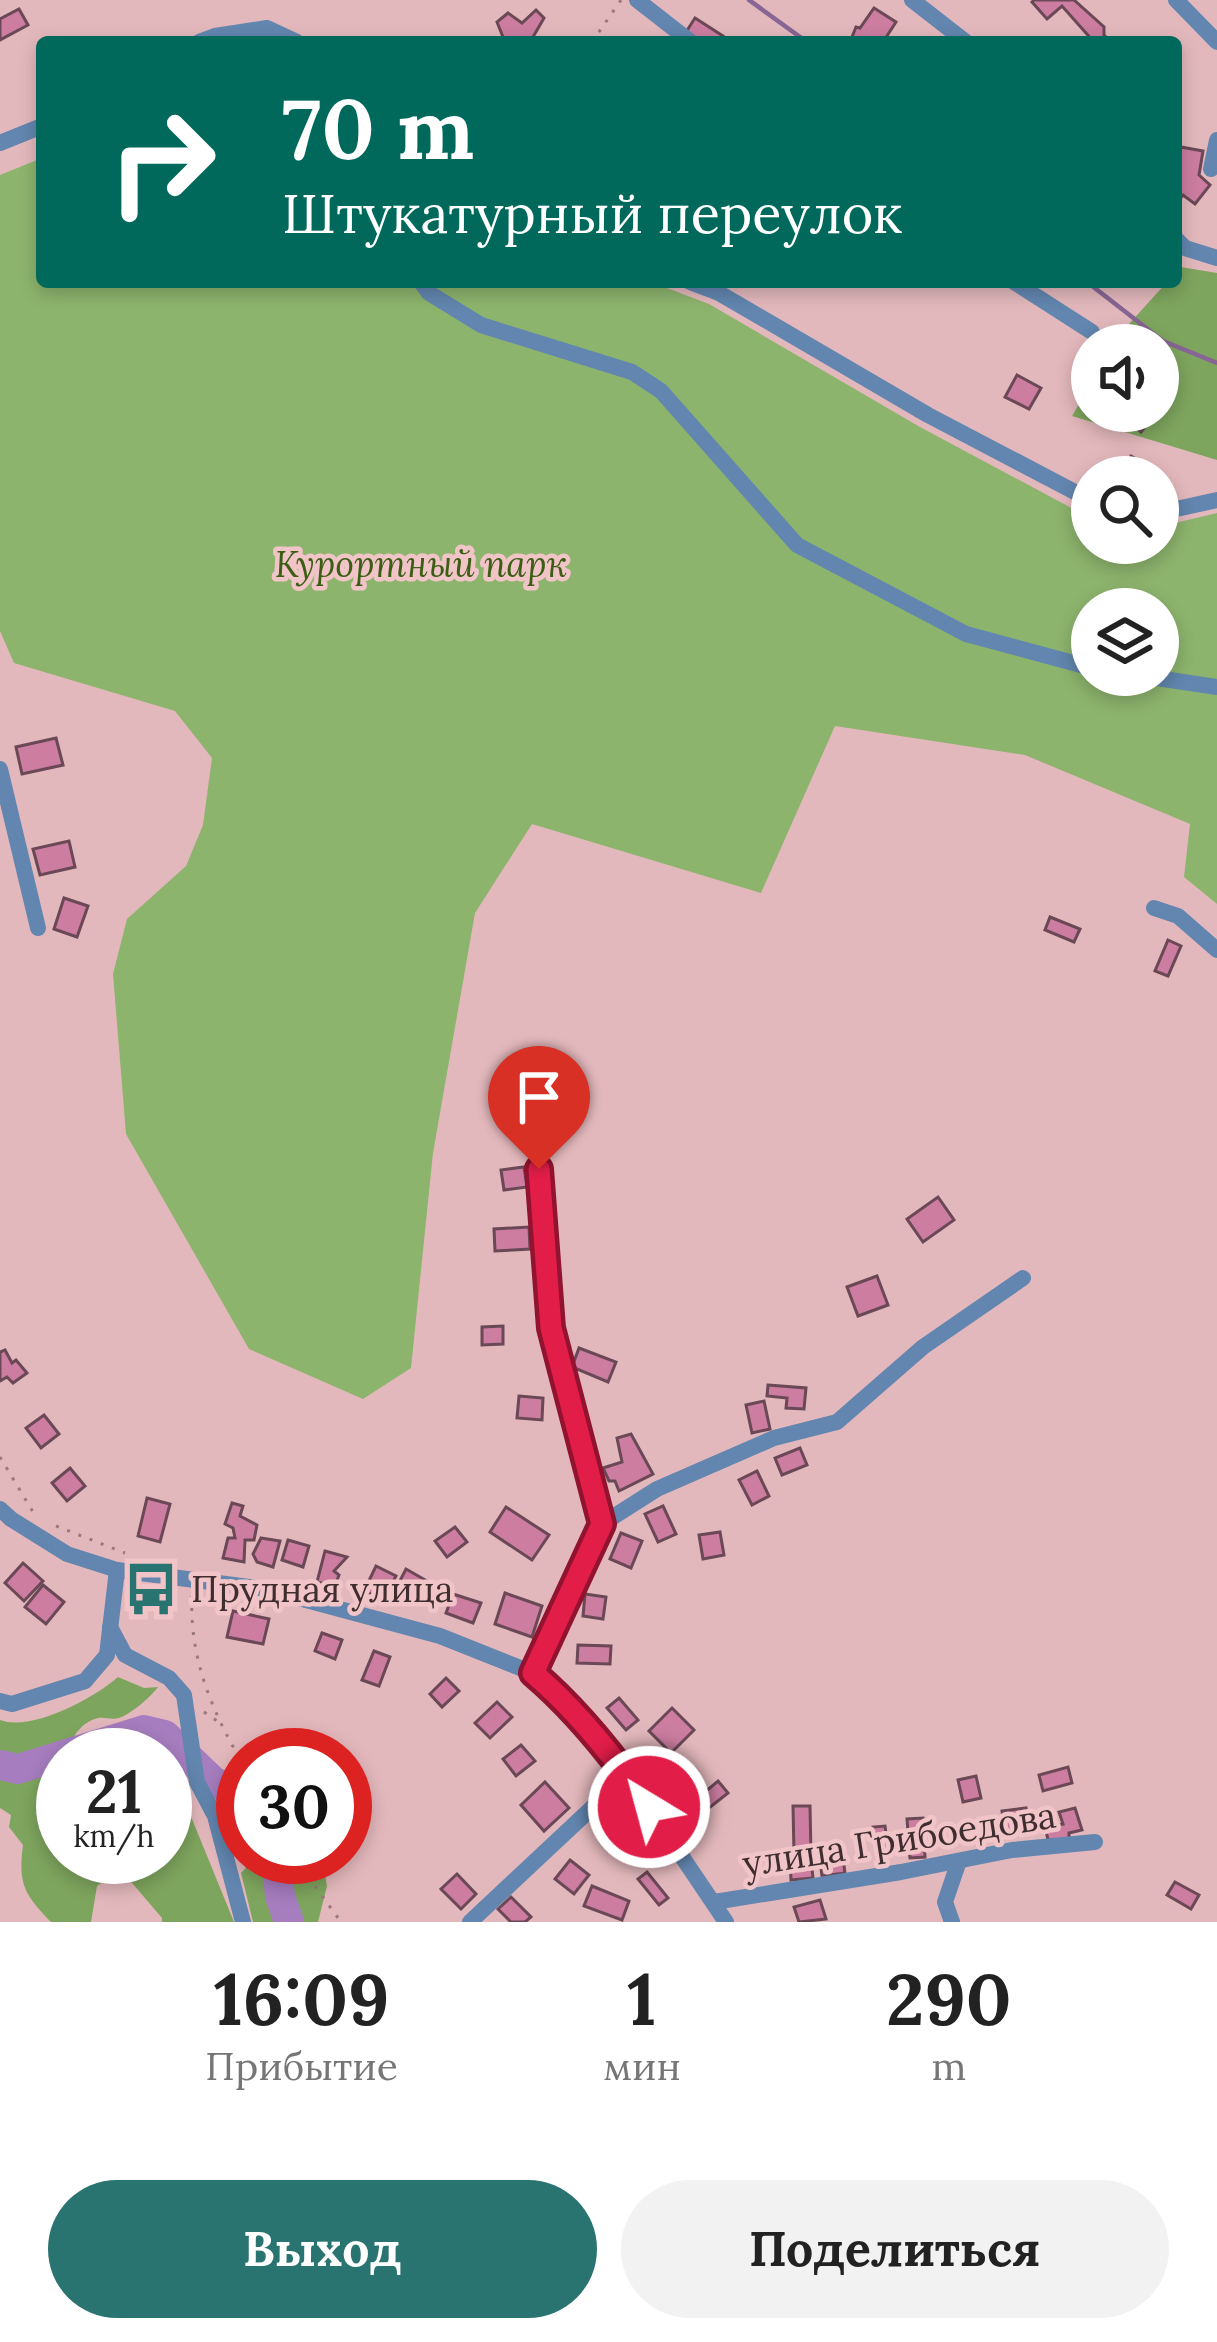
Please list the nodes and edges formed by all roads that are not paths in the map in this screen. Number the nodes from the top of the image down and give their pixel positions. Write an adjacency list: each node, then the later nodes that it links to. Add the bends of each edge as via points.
1 (638, 0): 6 (street)
2 (912, 0): 7 (street)
3 (1176, 0): 8 (street)
4 (215, 36): 5 (street, via 267,28)
5 (284, 36)
6 (684, 36)
7 (958, 36)
8 (1217, 43)
9 (36, 128): 11 (street)
10 (1217, 140): 12 (street)
11 (0, 142)
12 (1211, 169)
13 (1182, 245): 14 (street)
14 (1217, 258)
15 (425, 288): 22 (street, via 481,325 632,372 661,391 797,544 966,634)
16 (707, 288): 19 (street)
17 (1023, 288): 18 (street)
18 (1080, 324)
19 (1071, 490)
20 (1217, 500): 21 (street)
21 (1179, 508)
22 (1071, 662)
23 (1179, 681): 24 (street)
24 (1217, 687)
25 (0, 769): 27 (street)
26 (1154, 908): 28 (street, via 1178,916)
27 (38, 928)
28 (1217, 950)
29 (539, 1169): 32 (street, via 551,1328)
30 (1024, 1278): 32 (street, via 922,1347 837,1422 774,1438)
31 (0, 1509): 33 (street, via 67,1553)
32 (602, 1524): 35 (street)
33 (117, 1570): 34 (street); 35 (street, via 265,1589 359,1612)
34 (110, 1627): 36 (street, via 106,1655 85,1681); 41 (street, via 125,1655 184,1695 197,1782 215,1816)
35 (533, 1673): 37 (street)
36 (0, 1701)
37 (627, 1775): 40 (street); 42 (street)
38 (1095, 1841): 39 (street, улица Грибоедова)
39 (959, 1861): 40 (street, улица Грибоедова); 44 (street, via 945,1902)
40 (713, 1902): 43 (street)
41 (243, 1922)
42 (470, 1922)
43 (726, 1922)
44 (952, 1922)

